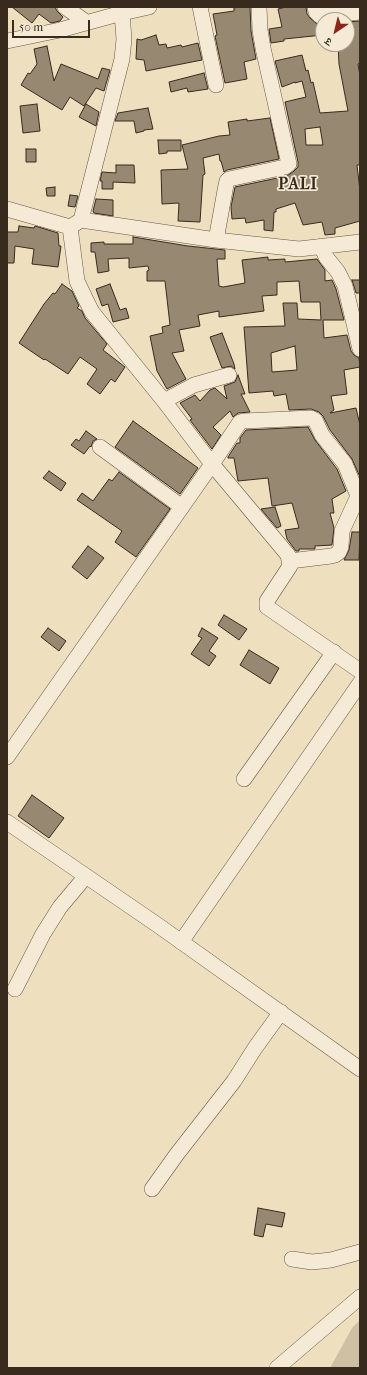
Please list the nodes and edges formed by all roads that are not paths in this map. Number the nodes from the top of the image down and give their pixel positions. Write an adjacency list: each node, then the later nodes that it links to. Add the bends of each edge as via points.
1 (65, 7): 8 (street)
2 (149, 7): 7 (street)
3 (200, 7): 10 (street)
4 (259, 7): 13 (street, via 262,42 289,164 229,179)
5 (315, 7): 6 (street, via 320,16)
6 (360, 12)
7 (122, 13): 8 (street); 12 (street, via 122,59)
8 (86, 22): 9 (street)
9 (7, 41)
10 (216, 85)
11 (7, 209): 12 (street)
12 (76, 224): 13 (street); 18 (street, via 77,281 86,300 92,312)
13 (216, 240): 15 (street, via 299,249)
14 (360, 242): 15 (street)
15 (321, 246): 16 (street, via 345,286)
16 (360, 349)
17 (229, 375): 18 (street, via 194,385)
18 (164, 401): 20 (street)
19 (100, 447): 22 (street)
20 (212, 464): 21 (street, via 240,422 313,418 322,435 345,464); 22 (street); 23 (street)
21 (359, 494): 23 (street, via 342,531 339,552 331,556)
22 (182, 507): 27 (street)
23 (290, 561): 24 (street, via 287,572 267,601 267,607)
24 (334, 652): 25 (street); 28 (street)
25 (360, 671)
26 (360, 683): 31 (street)
27 (7, 757)
28 (244, 779)
29 (7, 822): 30 (street)
30 (86, 876): 31 (street); 32 (street, via 60,907)
31 (181, 942): 33 (street)
32 (14, 989)
33 (281, 1012): 34 (street); 35 (street, via 234,1081)
34 (360, 1069)
35 (152, 1189)
36 (360, 1252): 37 (street, via 312,1262)
37 (292, 1259)
38 (360, 1297): 39 (street)
39 (277, 1368)

